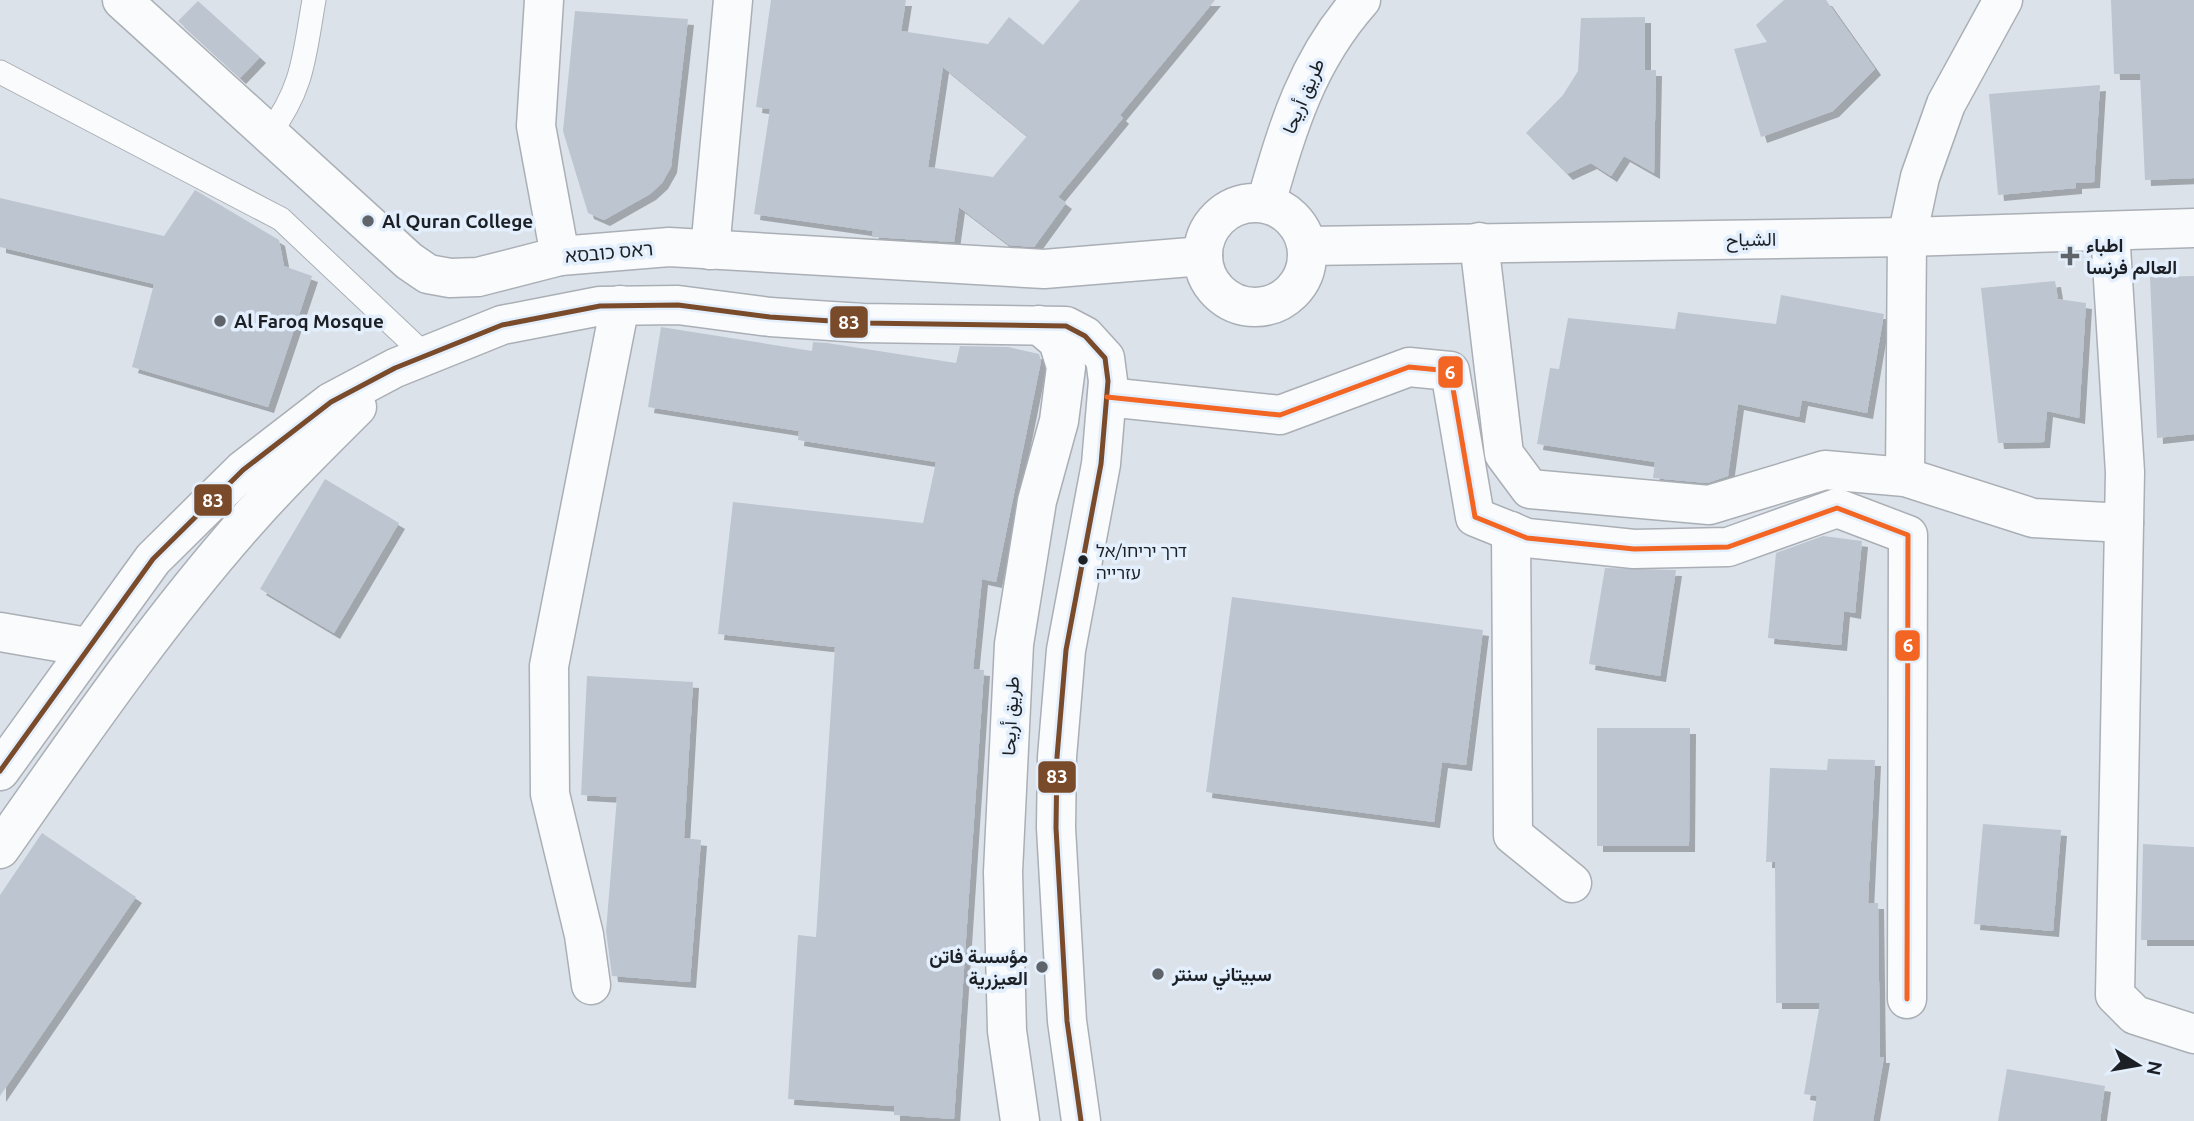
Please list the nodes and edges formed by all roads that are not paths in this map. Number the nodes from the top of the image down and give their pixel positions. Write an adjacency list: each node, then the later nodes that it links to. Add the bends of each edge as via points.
1 (122, 0): 8 (street, ראס כובסא)
2 (314, 0): 8 (lane, via 298,88)
3 (544, 0): 16 (street, via 536,127)
4 (733, 0): 15 (street)
5 (1361, 0): 9 (street, طريق أريحا, via 1318,56 1300,94)
6 (2003, 0): 12 (street, via 1946,104 1920,177)
7 (0, 72): 20 (lane, via 281,219)
8 (269, 134): 16 (street, ראס כובסא, via 428,274 478,277)
9 (1266, 202): 14 (street, via 1293,218); 17 (street, via 1235,206 1222,214 1204,240)
10 (2194, 228): 11 (street, الشياح)
11 (2110, 231): 12 (street, الشياح); 23 (street)
12 (1907, 237): 13 (street, الشياح); 22 (street)
13 (1479, 242): 14 (street, الشياح); 22 (street, via 1504,454 1530,489 1709,505 1825,470)
14 (1307, 246): 17 (street, via 1305,270 1294,290 1268,306 1237,304 1223,297 1212,285)
15 (710, 250): 16 (street, ראס כובסא, via 669,247); 17 (street, ראס כובסא, via 1044,269)
16 (560, 256)
17 (1203, 256)
18 (620, 305): 19 (street, via 678,305 862,323); 20 (street, via 502,325); 32 (street, via 549,666 550,794 584,935)
19 (1039, 325): 21 (street, via 1066,326 1085,336 1105,358); 26 (street, طريق أريحا, via 1058,341 1066,367 1059,421 1037,501)
20 (410, 361): 27 (street, via 331,402 243,470 153,559); 30 (street, via 253,514 83,731)
21 (1107, 397): 24 (street, via 1280,415 1409,367 1450,371 1475,517); 28 (street, via 1101,464)
22 (1905, 477): 23 (street, via 2033,518)
23 (2124, 523): 34 (street, via 2115,995 2135,1015)
24 (1511, 531): 31 (street, via 1513,835); 33 (street, via 1527,538 1634,549 1728,547 1837,508 1908,535)
25 (0, 632): 27 (street)
26 (1014, 644): 28 (street); 35 (street, طريق أريحا, via 1003,872 1007,1031)
27 (87, 647): 29 (street)
28 (1066, 650): 36 (street, via 1056,828 1067,1021)
29 (0, 771)
30 (0, 849)
31 (1572, 883)
32 (591, 985)
33 (1907, 999)
34 (2194, 1034)
35 (1020, 1121)
36 (1081, 1121)

